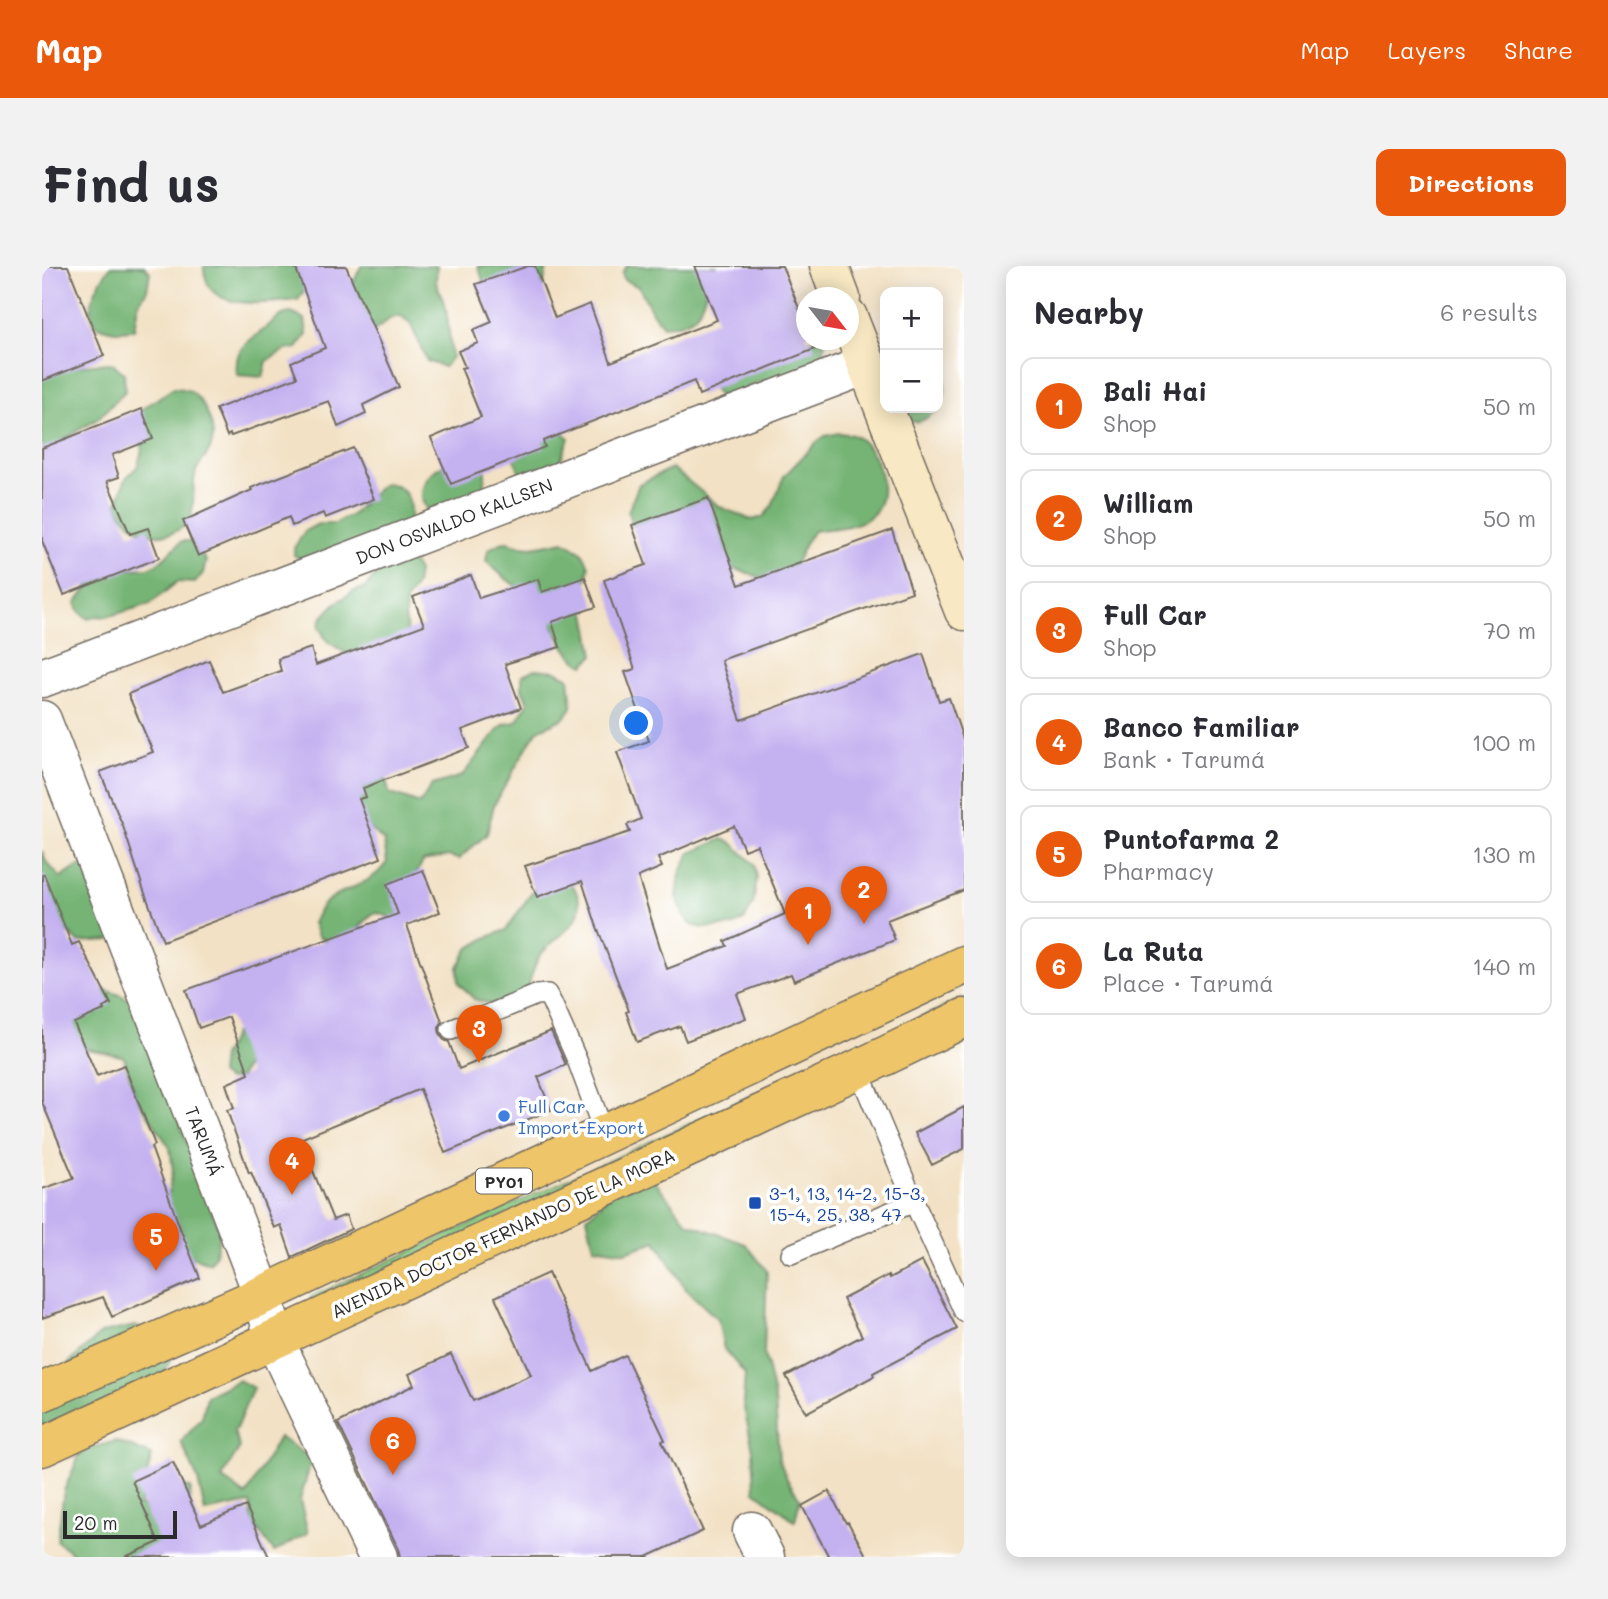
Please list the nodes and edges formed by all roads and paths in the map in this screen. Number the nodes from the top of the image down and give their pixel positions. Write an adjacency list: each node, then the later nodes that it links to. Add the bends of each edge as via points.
1 (829, 266): 2 (main road)
2 (837, 287)
3 (859, 345): 4 (main road)
4 (866, 365): 5 (main road); 6 (street, DON OSVALDO KALLSEN)
5 (964, 611)
6 (42, 678)
7 (42, 720): 15 (street, TARUMÁ)
8 (964, 965): 12 (highway, PY01)
9 (964, 1018): 11 (highway, AVENIDA DOCTOR FERNANDO DE LA MORA / PY01)
10 (451, 1030): 12 (lane, via 547,994)
11 (858, 1069): 13 (lane); 17 (highway, AVENIDA DOCTOR FERNANDO DE LA MORA / PY01)
12 (604, 1133): 15 (highway, PY01)
13 (914, 1202): 14 (lane); 16 (lane)
14 (790, 1254)
15 (263, 1295): 17 (street, TARUMÁ); 18 (highway, PY01)
16 (964, 1312)
17 (274, 1339): 19 (highway, AVENIDA DOCTOR FERNANDO DE LA MORA / PY01); 20 (street, TARUMÁ)
18 (42, 1392)
19 (42, 1447)
20 (378, 1557)

